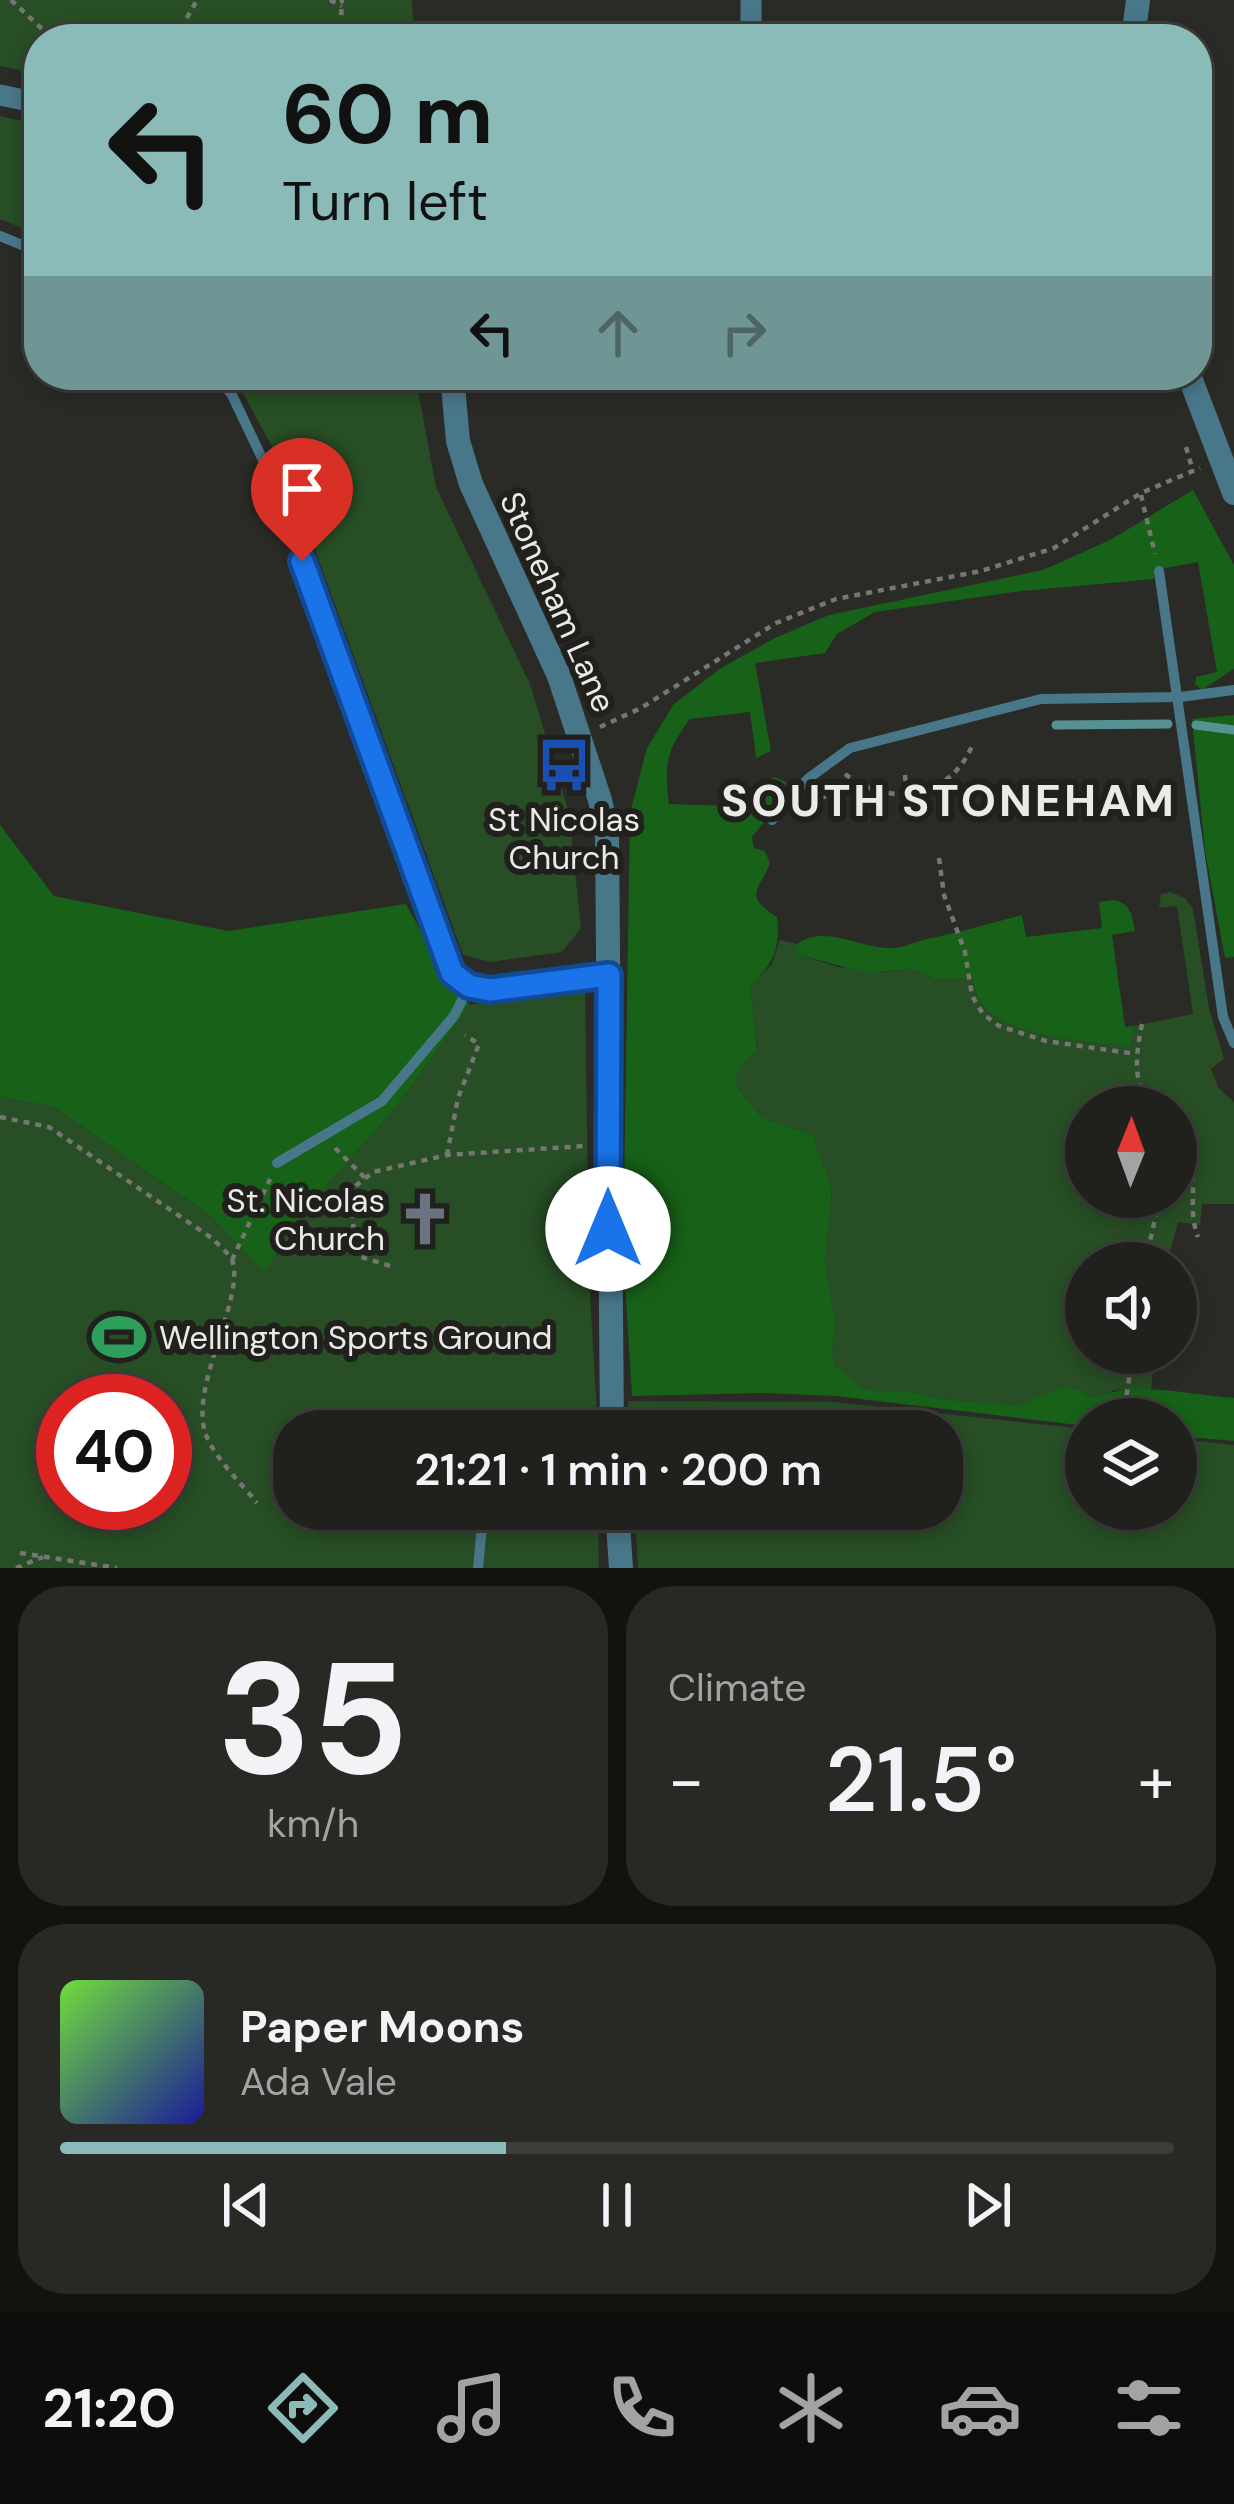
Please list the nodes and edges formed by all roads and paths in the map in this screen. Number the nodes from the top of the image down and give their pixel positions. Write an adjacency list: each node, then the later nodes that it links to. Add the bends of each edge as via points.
1 (11, 0): 4 (path)
2 (330, 0): 3 (path)
3 (342, 3)
4 (37, 24)
5 (228, 390): 25 (lane, via 271,477 452,973)
6 (453, 390): 24 (street, Stoneham Lane, via 471,484 536,620 600,800)
7 (1195, 390): 10 (street)
8 (1193, 471): 9 (path, Stoneham Lane)
9 (1141, 493): 11 (path); 14 (path, Stoneham Lane, via 1054,548 836,599 776,623 641,708)
10 (1234, 493)
11 (1159, 571): 13 (lane)
12 (1234, 690): 13 (lane)
13 (1180, 697): 16 (lane, via 1041,699 850,748); 28 (lane, via 1223,1017)
14 (588, 731)
15 (971, 746): 19 (path, via 938,786)
16 (832, 762): 18 (path); 21 (lane)
17 (905, 775): 19 (path)
18 (856, 782): 19 (path, via 878,794); 20 (path)
19 (906, 795): 22 (path)
20 (806, 802)
21 (772, 820)
22 (909, 822)
23 (939, 858): 29 (path, via 983,1014 1046,1041)
24 (609, 975): 25 (lane); 33 (street, Stoneham Lane)
25 (469, 986): 26 (lane)
26 (447, 1024): 32 (lane, via 382,1101); 34 (path, via 479,1044)
27 (1142, 1024): 29 (path)
28 (1234, 1043)
29 (1136, 1054): 30 (path)
30 (1140, 1086)
31 (0, 1117): 39 (path, via 49,1127)
32 (322, 1137): 35 (lane); 36 (path)
33 (608, 1144): 34 (path); 41 (street, Stoneham Lane)
34 (446, 1155): 36 (path)
35 (277, 1162): 39 (path)
36 (365, 1178): 40 (path, via 348,1192 358,1256)
37 (1193, 1218): 38 (path)
38 (1198, 1238)
39 (232, 1260): 42 (path, via 202,1412 207,1437)
40 (390, 1266)
41 (612, 1410)
42 (256, 1503)
43 (482, 1530): 49 (lane)
44 (618, 1530): 50 (street)
45 (20, 1553): 46 (path)
46 (43, 1556): 47 (path); 48 (path)
47 (16, 1568)
48 (117, 1568)
49 (478, 1568)
50 (621, 1568)

